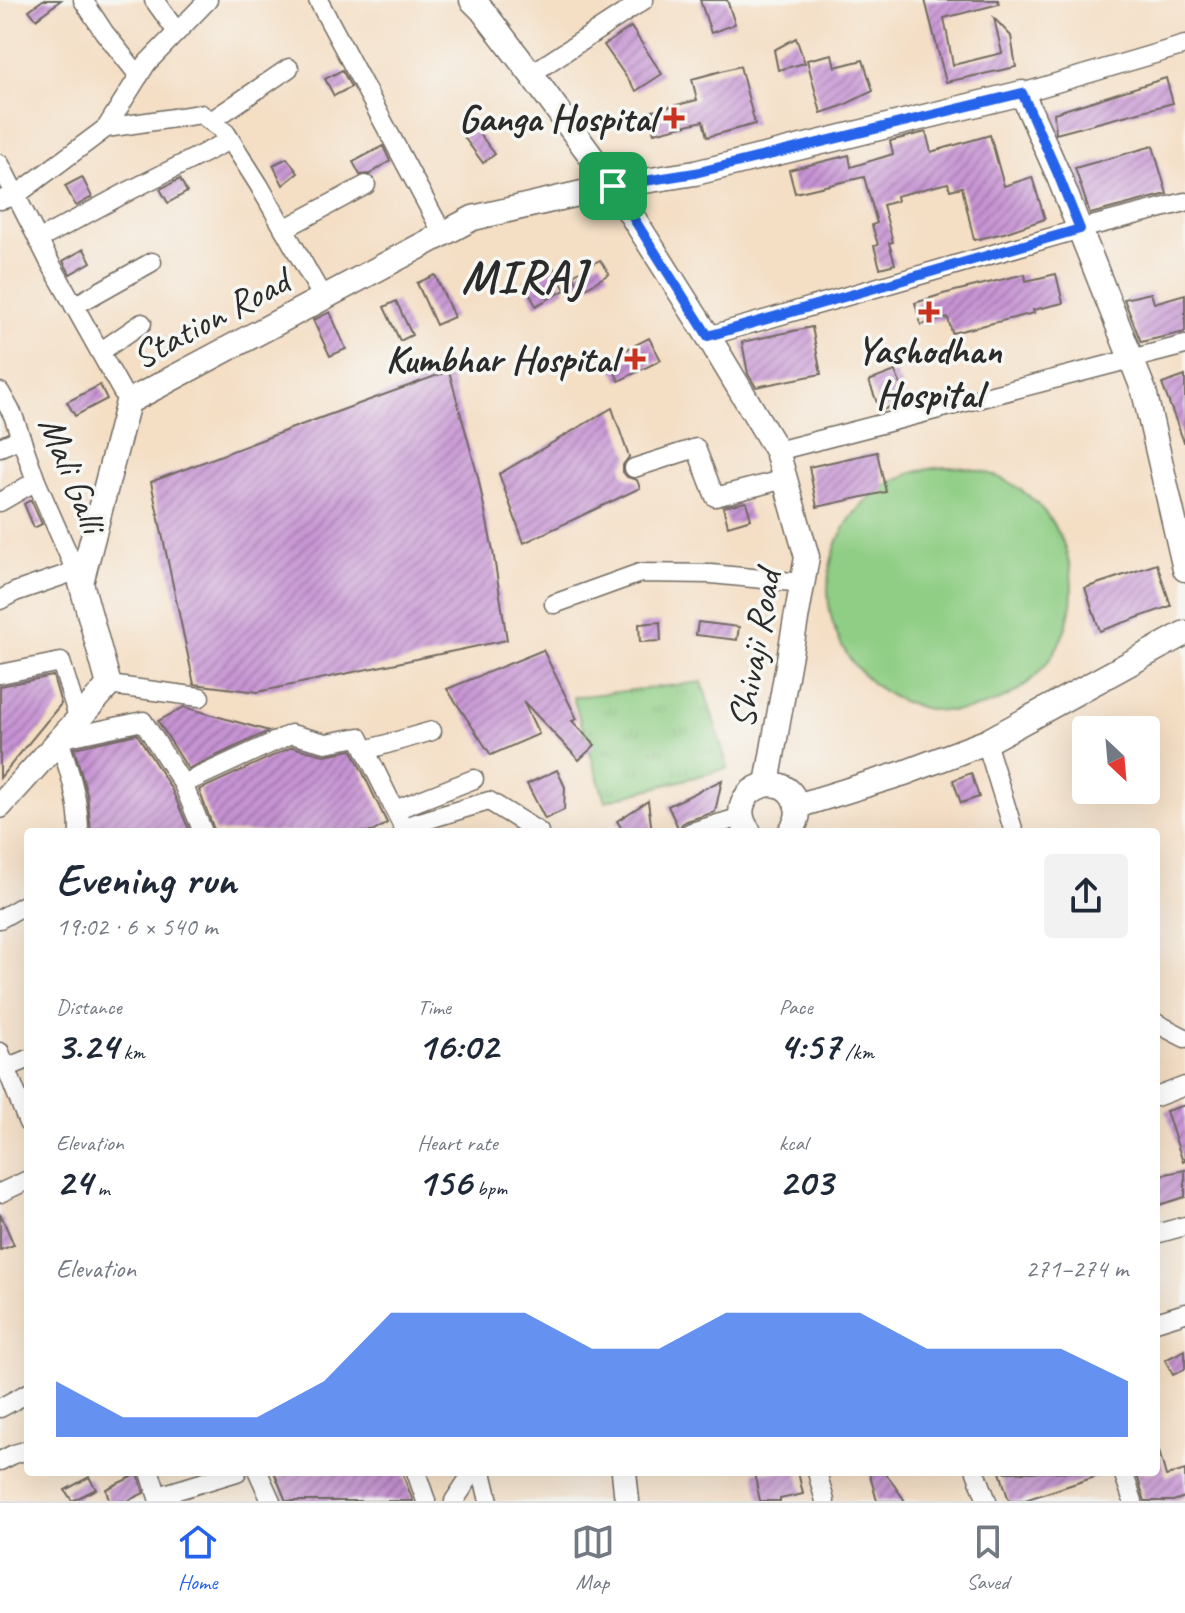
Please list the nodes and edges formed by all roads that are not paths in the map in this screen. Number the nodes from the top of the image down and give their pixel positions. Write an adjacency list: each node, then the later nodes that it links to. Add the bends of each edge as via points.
1 (83, 0): 11 (street)
2 (154, 0): 7 (street)
3 (208, 0): 7 (street)
4 (318, 0): 23 (street)
5 (472, 0): 10 (main road, Shivaji Road)
6 (644, 0): 10 (street)
7 (177, 32): 11 (street)
8 (1185, 45): 12 (street)
9 (289, 68): 13 (street)
10 (531, 74): 18 (main road, Shivaji Road)
11 (139, 76): 14 (street)
12 (1022, 93): 18 (main road, Station Road, via 695,173); 22 (main road)
13 (211, 121): 14 (street, via 201,114); 15 (street)
14 (106, 128): 19 (street)
15 (230, 140): 21 (street); 24 (street)
16 (0, 164): 19 (street)
17 (366, 185): 21 (street)
18 (613, 186): 23 (main road, Station Road, via 473,218); 29 (main road, Shivaji Road)
19 (8, 198): 24 (street)
20 (1185, 202): 22 (street)
21 (284, 229): 26 (street)
22 (1080, 229): 29 (street); 32 (main road)
23 (443, 234): 26 (main road, Station Road)
24 (38, 240): 27 (street)
25 (152, 262): 27 (street)
26 (323, 298): 34 (main road, Station Road)
27 (74, 306): 31 (street)
28 (142, 323): 31 (street)
29 (708, 336): 37 (main road, Shivaji Road)
30 (1185, 345): 32 (street)
31 (100, 352): 34 (street)
32 (1131, 358): 37 (street); 42 (main road)
33 (0, 392): 35 (street, Mali Galli)
34 (128, 402): 44 (main road, Station Road)
35 (21, 438): 36 (street); 40 (street, Mali Galli)
36 (0, 447)
37 (777, 451): 39 (main road, Shivaji Road)
38 (634, 468): 39 (street, via 696,448 715,497)
39 (785, 479): 45 (main road, Shivaji Road, via 807,557)
40 (36, 481): 41 (street); 44 (street, Mali Galli)
41 (0, 502)
42 (1179, 508): 43 (main road)
43 (1185, 569)
44 (78, 577): 46 (street); 50 (main road, Station Road)
45 (803, 583): 47 (street, via 640,573); 59 (main road, Shivaji Road)
46 (0, 600)
47 (554, 604)
48 (1185, 633): 55 (main road)
49 (0, 674): 52 (street, via 61,662)
50 (109, 685): 51 (street); 52 (main road)
51 (200, 697)
52 (78, 717): 54 (main road)
53 (432, 731): 56 (street)
54 (59, 739): 58 (street, via 143,721); 60 (main road); 64 (street, via 73,780)
55 (986, 742): 61 (main road); 71 (street)
56 (366, 750): 58 (street, via 359,737 326,743 291,734); 62 (street)
57 (474, 779): 62 (street)
58 (183, 784): 65 (street)
59 (767, 784): 61 (main road, via 783,787); 63 (main road, via 752,789 743,802)
60 (0, 806)
61 (797, 806): 70 (main road)
62 (395, 810): 66 (street)
63 (745, 825): 69 (street)
64 (79, 828)
65 (201, 828)
66 (397, 828)
67 (403, 828): 68 (street, via 489,801)
68 (533, 828)
69 (722, 828)
70 (792, 828)
71 (1013, 828)
72 (24, 905): 73 (street)
73 (0, 919)
74 (1160, 1025): 75 (street)
75 (1185, 1038)
76 (24, 1059): 77 (street)
77 (3, 1060): 80 (street)
78 (1185, 1086): 79 (street)
79 (1160, 1095)
80 (24, 1113)
81 (24, 1182): 82 (street)
82 (0, 1193)
83 (1185, 1226): 84 (street)
84 (1160, 1233)
85 (1185, 1313): 86 (street)
86 (1160, 1321)
87 (24, 1395): 88 (street)
88 (0, 1408)
89 (24, 1451): 90 (street)
90 (0, 1461)
91 (151, 1476): 101 (street)
92 (225, 1476): 101 (street)
93 (260, 1476): 102 (street)
94 (417, 1476): 103 (street)
95 (470, 1476): 104 (street)
96 (483, 1476): 105 (street)
97 (624, 1476): 106 (main road)
98 (818, 1476): 107 (street)
99 (978, 1476): 108 (street)
100 (1124, 1476): 109 (street)
101 (158, 1498)
102 (271, 1501)
103 (426, 1501)
104 (454, 1501)
105 (489, 1501)
106 (627, 1501)
107 (825, 1501)
108 (987, 1501)
109 (1133, 1501)

